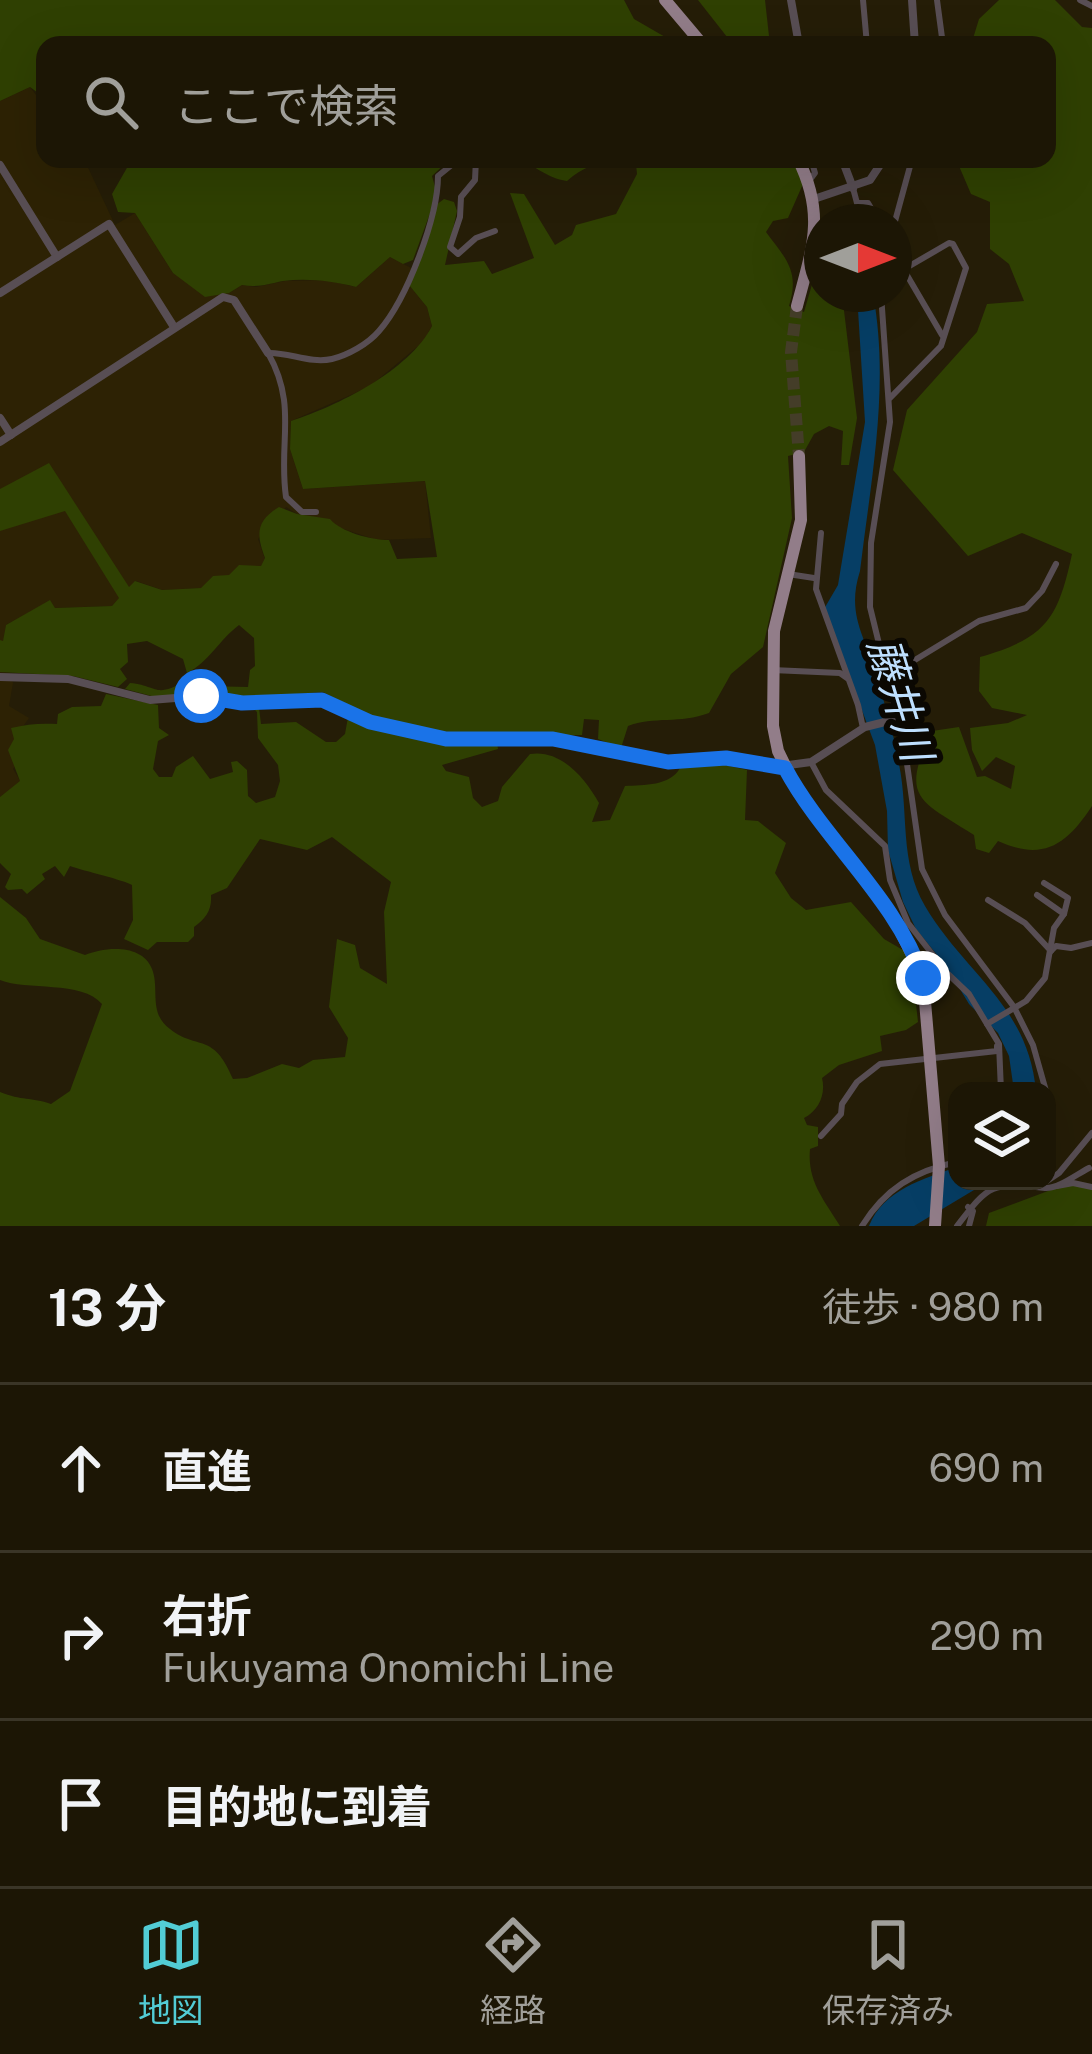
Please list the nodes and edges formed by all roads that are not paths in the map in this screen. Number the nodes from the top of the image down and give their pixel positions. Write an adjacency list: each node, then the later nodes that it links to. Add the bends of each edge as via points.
1 (665, 0): 8 (main road)
2 (791, 0): 9 (street)
3 (863, 0): 10 (street)
4 (911, 0): 11 (street)
5 (937, 0): 12 (street)
6 (1080, 0): 7 (street)
7 (1092, 6)
8 (696, 36)
9 (797, 36)
10 (867, 36)
11 (914, 36)
12 (942, 36)
13 (0, 165): 28 (street)
14 (448, 168): 36 (street, via 439,176 415,264 379,332 332,359)
15 (476, 168): 27 (street, via 450,247 458,254)
16 (803, 168): 21 (main road)
17 (814, 168): 21 (street)
18 (844, 168): 22 (street)
19 (878, 168): 22 (street)
20 (910, 168): 26 (street)
21 (809, 181): 23 (main road)
22 (850, 189): 23 (street); 24 (street)
23 (818, 198): 32 (main road)
24 (857, 203): 25 (street)
25 (869, 204)
26 (900, 204)
27 (494, 231)
28 (57, 257): 31 (street); 34 (street, via 109,224)
29 (912, 264): 35 (street, via 949,243 966,268)
30 (912, 283): 35 (street)
31 (0, 292)
32 (797, 306)
33 (883, 312): 37 (street)
34 (174, 327): 36 (street, via 228,297); 39 (street)
35 (942, 335): 37 (street, via 941,346)
36 (268, 353): 42 (street, via 286,404 286,497 302,512)
37 (890, 398): 49 (street, via 868,580)
38 (0, 418): 39 (street)
39 (11, 435): 40 (street)
40 (0, 442)
41 (799, 456): 45 (main road, via 801,520)
42 (316, 512)
43 (821, 533): 46 (street)
44 (1056, 564): 49 (street, via 1026,608 979,621)
45 (788, 574): 46 (street); 47 (main road)
46 (814, 578): 50 (street)
47 (771, 670): 50 (street); 54 (main road)
48 (0, 677): 54 (street, via 68,679 150,700 322,700 370,722 446,739 553,739 668,762 726,758)
49 (886, 677): 51 (street)
50 (850, 680): 52 (street)
51 (897, 719): 52 (street); 62 (street, via 931,892)
52 (865, 727): 53 (street)
53 (811, 762): 54 (street); 59 (street, via 826,790 885,846)
54 (785, 768): 59 (main road)
55 (1044, 883): 58 (street, via 1068,898)
56 (1037, 895): 58 (street)
57 (988, 900): 61 (street)
58 (1064, 914): 61 (street)
59 (902, 922): 63 (street); 65 (main road, via 923,978)
60 (1092, 943): 61 (street)
61 (1051, 951): 62 (street, via 1045,978)
62 (1014, 1007): 63 (street); 67 (street)
63 (987, 1024): 64 (street)
64 (999, 1044): 65 (street, via 997,1051); 66 (street)
65 (932, 1056): 69 (street, via 880,1064 857,1082); 71 (main road)
66 (1001, 1082)
67 (1043, 1082)
68 (1092, 1133): 73 (street)
69 (820, 1136)
70 (948, 1165): 71 (street)
71 (939, 1168): 79 (main road); 80 (street, via 892,1188)
72 (1089, 1168): 74 (street)
73 (1056, 1176)
74 (1056, 1180)
75 (1056, 1183): 76 (street)
76 (1092, 1187)
77 (989, 1190): 78 (street)
78 (968, 1207): 81 (street); 82 (street)
79 (935, 1225)
80 (862, 1226)
81 (957, 1226)
82 (970, 1226)

